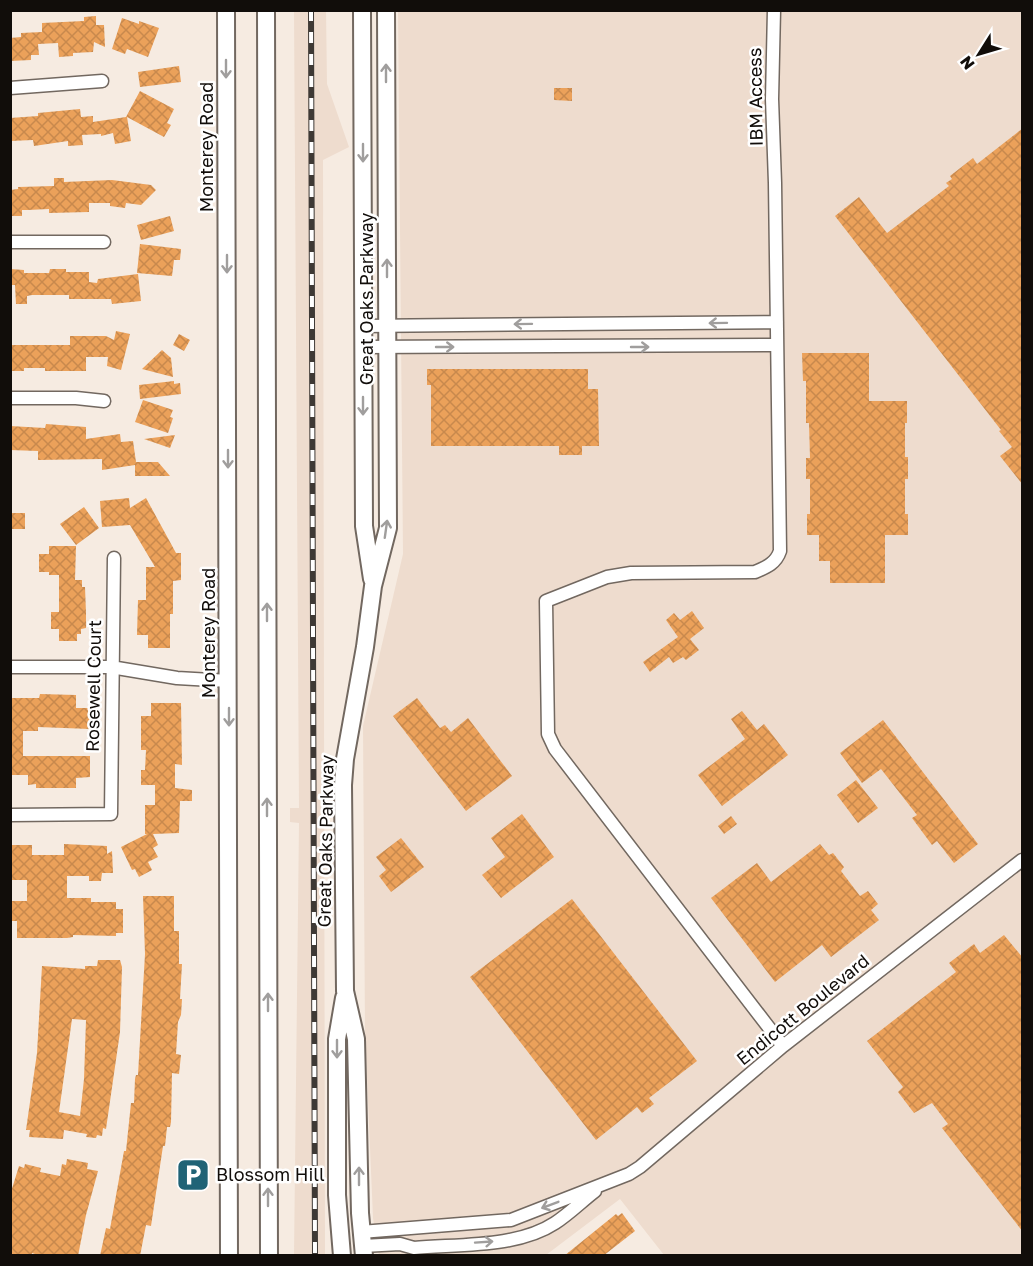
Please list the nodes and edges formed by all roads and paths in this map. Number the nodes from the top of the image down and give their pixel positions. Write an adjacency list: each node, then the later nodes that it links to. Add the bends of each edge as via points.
1 (226, 10): 22 (main road, Monterey Road, one-way to 22)
2 (266, 10): 33 (main road, one-way to 2)
3 (362, 10): 11 (main road, Great Oaks Parkway, one-way to 11)
4 (386, 10): 12 (main road, Great Oaks Parkway, one-way to 4)
5 (774, 10): 10 (street, IBM Access)
6 (102, 81): 7 (street)
7 (10, 88)
8 (10, 242): 9 (street)
9 (104, 242)
10 (777, 322): 12 (street, one-way to 12); 13 (street, IBM Access)
11 (363, 326): 12 (street); 14 (main road, Great Oaks Parkway)
12 (387, 326): 15 (main road, Great Oaks Parkway)
13 (777, 345): 15 (street, one-way to 13); 26 (street, IBM Access, via 780,551 771,565 755,572 631,573 607,577 546,601 546,636 548,734 555,749)
14 (363, 347): 15 (street); 19 (main road, Great Oaks Parkway, one-way to 19, via 364,526)
15 (387, 347): 19 (main road, Great Oaks Parkway, one-way to 15, via 388,528)
16 (10, 398): 17 (street)
17 (104, 400)
18 (114, 558): 21 (street, Rosewell Court)
19 (373, 586): 25 (main road, Great Oaks Parkway, via 344,776)
20 (10, 667): 21 (street)
21 (111, 667): 22 (street, via 177,678); 23 (street, Rosewell Court, via 111,814)
22 (229, 681): 32 (main road, Monterey Road, one-way to 32)
23 (10, 815)
24 (1023, 860): 26 (street, Endicott Boulevard)
25 (345, 991): 28 (main road, Great Oaks Parkway, one-way to 28, via 337,1039); 30 (main road, Great Oaks Parkway, one-way to 25, via 356,1039)
26 (783, 1046): 27 (street, Endicott Boulevard, via 640,1167)
27 (605, 1184): 29 (street, Endicott Boulevard, one-way to 29, via 511,1220); 31 (street, Endicott Boulevard, one-way to 27, via 526,1236 555,1223)
28 (337, 1195): 30 (main road, via 348,1212 350,1234); 34 (main road, Great Oaks Parkway)
29 (441, 1226): 30 (street, Endicott Boulevard); 31 (street)
30 (363, 1244): 31 (street, Endicott Boulevard, via 414,1248)
31 (443, 1245)
32 (229, 1256)
33 (268, 1256)
34 (342, 1256)

